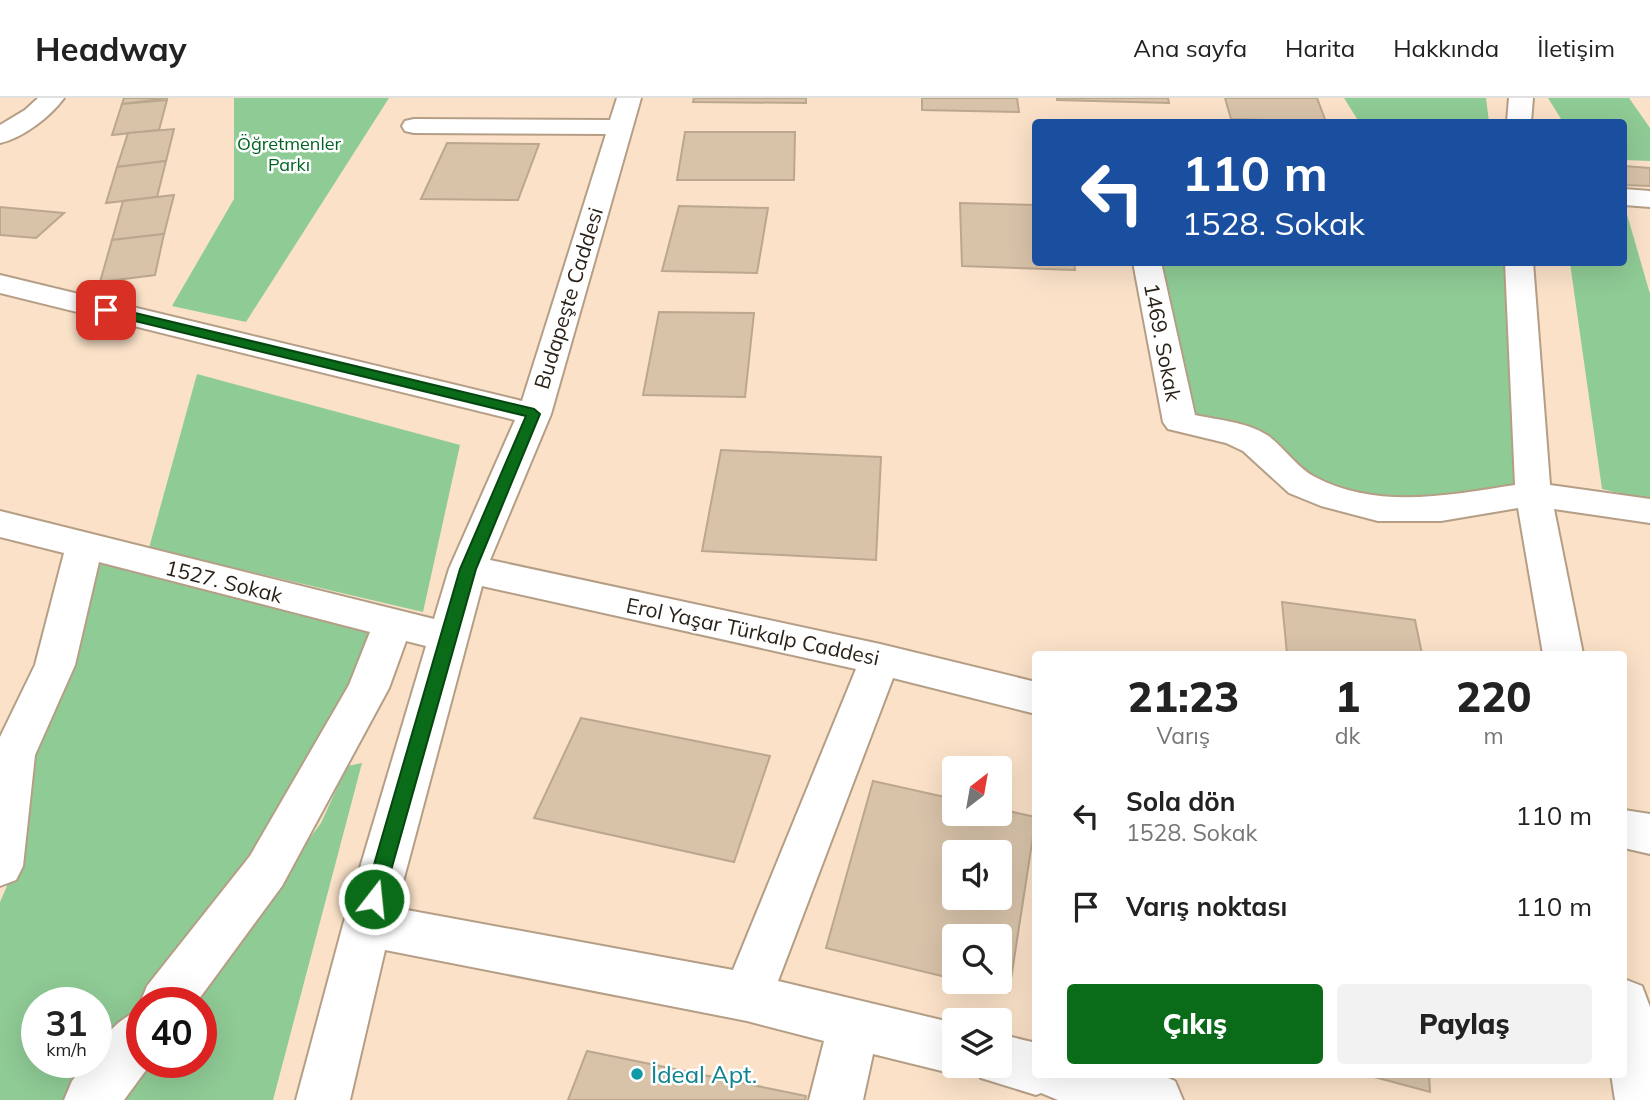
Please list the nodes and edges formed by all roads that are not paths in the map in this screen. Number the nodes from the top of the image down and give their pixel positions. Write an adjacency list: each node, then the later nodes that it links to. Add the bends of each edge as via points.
1 (52, 98): 6 (street)
2 (1521, 98): 4 (street)
3 (624, 112): 5 (street); 12 (street, Budapeşte Caddesi)
4 (1519, 119)
5 (414, 125)
6 (0, 136)
7 (1627, 197): 8 (street)
8 (1650, 199)
9 (1148, 266): 13 (street, 1469. Sokak, via 1180,422 1236,434 1255,443 1301,485 1378,509 1441,509)
10 (1519, 266): 13 (street)
11 (0, 285): 12 (street)
12 (534, 414): 17 (street, Budapeşte Caddesi)
13 (1533, 494): 14 (street); 20 (street)
14 (1650, 512)
15 (0, 524): 16 (street, 1527. Sokak)
16 (85, 545): 18 (street, 1527. Sokak); 25 (street, via 55,665 13,755)
17 (468, 569): 19 (street, Budapeşte Caddesi); 21 (street, Erol Yaşar Türkalp Caddesi)
18 (393, 624): 19 (street, 1527. Sokak); 27 (street, via 368,688 266,871)
19 (448, 637): 26 (street, Budapeşte Caddesi)
20 (1562, 651)
21 (880, 659): 22 (street, Erol Yaşar Türkalp Caddesi); 28 (street)
22 (1032, 697)
23 (1627, 830): 24 (street)
24 (1650, 834)
25 (0, 866)
26 (367, 925): 28 (street); 38 (street, Budapeşte Caddesi)
27 (178, 987)
28 (747, 997): 30 (street)
29 (1627, 1019): 40 (street)
30 (854, 1025): 31 (street); 39 (street)
31 (942, 1046)
32 (126, 1055): 37 (street)
33 (1012, 1063): 34 (street)
34 (1032, 1068)
35 (1074, 1078): 36 (street)
36 (1127, 1091)
37 (91, 1100)
38 (323, 1100)
39 (836, 1100)
40 (1642, 1100)

